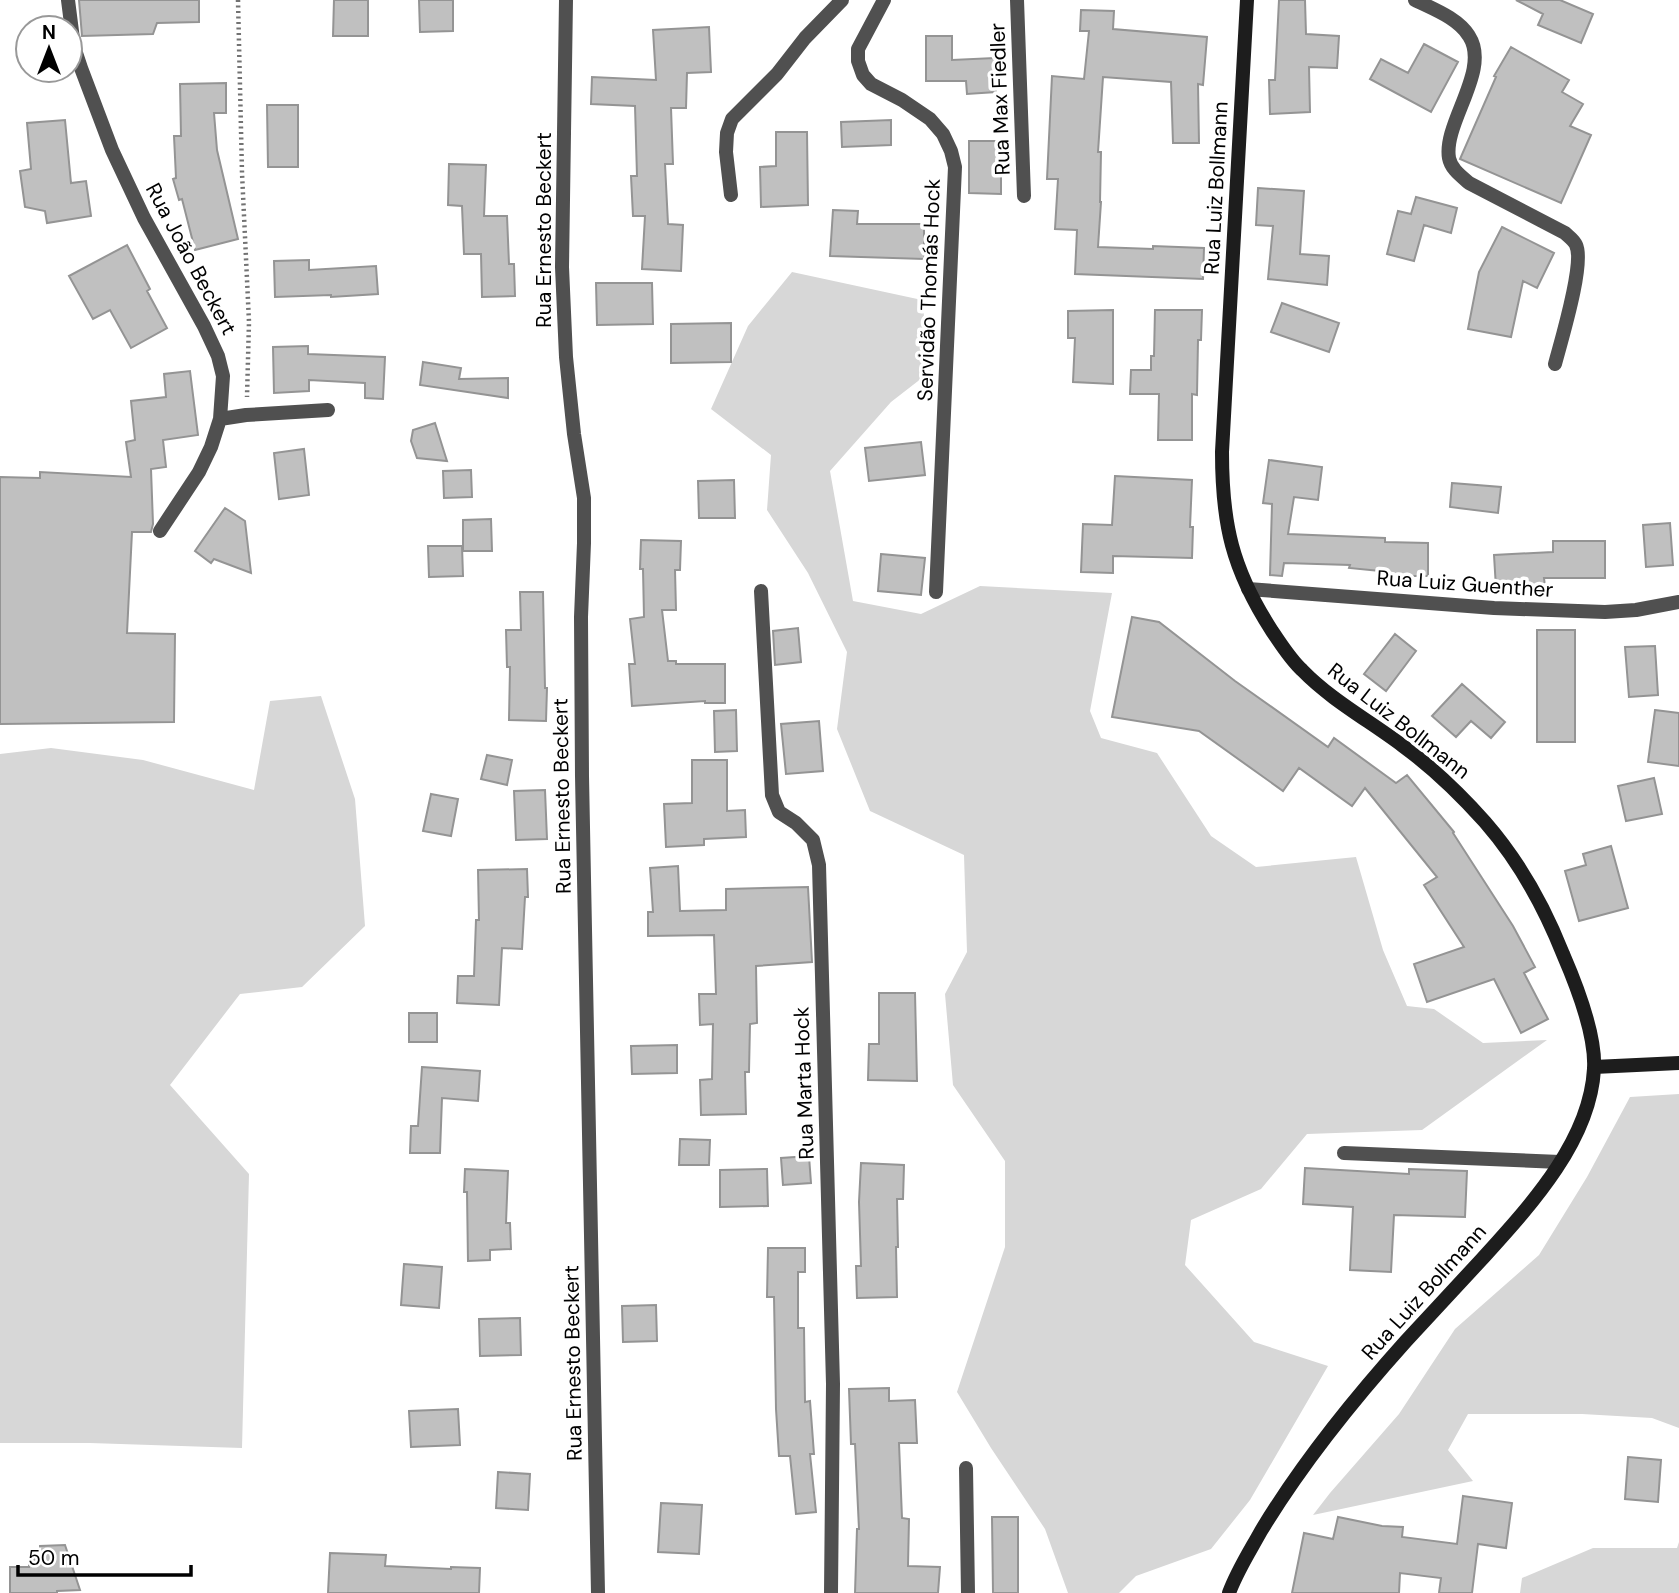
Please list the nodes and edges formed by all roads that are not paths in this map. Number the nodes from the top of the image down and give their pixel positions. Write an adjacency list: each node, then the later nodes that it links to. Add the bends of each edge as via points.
1 (68, 0): 12 (street, Rua João Beckert, via 80,68 111,150 218,356 223,376)
2 (566, 0): 23 (street, Rua Ernesto Beckert, via 562,267 566,357 584,498 582,750)
3 (842, 0): 8 (street, via 732,119 726,152)
4 (884, 0): 16 (street, Servidão Thomás Hock, via 858,49 863,75 930,119 943,134 955,167)
5 (1017, 0): 9 (street, Rua Max Fiedler)
6 (1247, 0): 14 (main road, Rua Luiz Bollmann, via 1222,490 1230,541)
7 (1415, 0): 10 (street, via 1460,26 1475,51 1469,88 1449,144 1449,159 1456,172 1565,233 1576,244 1579,258)
8 (731, 195)
9 (1024, 196)
10 (1555, 364)
11 (328, 410): 12 (street)
12 (220, 419): 13 (street, Rua João Beckert, via 199,472)
13 (160, 531)
14 (1248, 589): 17 (street, Rua Luiz Guenther, via 1593,612); 19 (main road, Rua Luiz Bollmann, via 1301,670 1438,774 1499,838 1555,933 1583,1006)
15 (761, 591): 24 (street, Rua Marta Hock, via 772,795 779,812 813,840 819,865 833,1384)
16 (936, 592)
17 (1679, 602)
18 (1679, 1063): 19 (main road)
19 (1594, 1067): 21 (main road, Rua Luiz Bollmann, via 1586,1111)
20 (1344, 1153): 21 (street)
21 (1560, 1162): 26 (main road, Rua Luiz Bollmann, via 1528,1207 1403,1345 1298,1473)
22 (966, 1468): 25 (street)
23 (598, 1593)
24 (831, 1593)
25 (968, 1593)
26 (1229, 1593)

